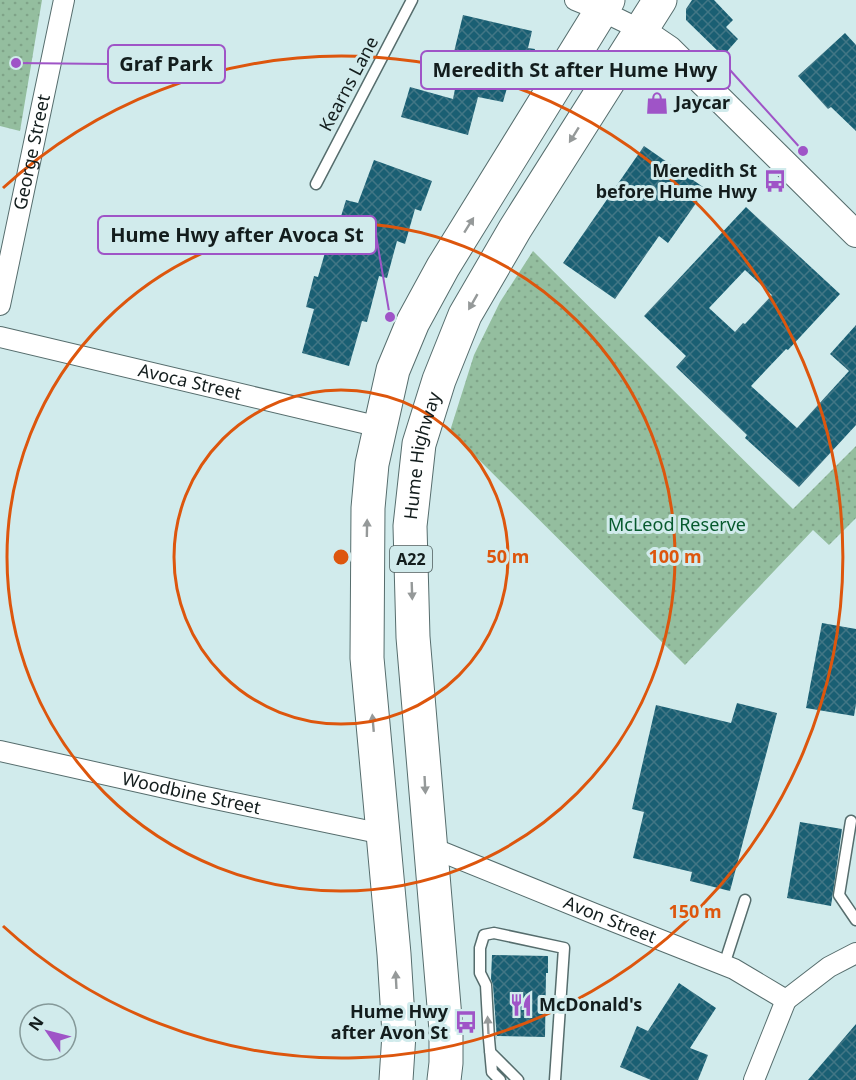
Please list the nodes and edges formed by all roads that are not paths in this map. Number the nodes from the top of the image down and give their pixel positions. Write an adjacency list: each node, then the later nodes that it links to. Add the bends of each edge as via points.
1 (64, 0): 8 (street, George Street)
2 (412, 0): 6 (lane, Kearns Lane)
3 (660, 0): 5 (highway, Hume Highway / A22)
4 (595, 4): 5 (street); 10 (highway, A22, one-way to 4, via 393,370 418,313)
5 (641, 30): 7 (street, via 669,49); 14 (highway, Hume Highway / A22, one-way to 14, via 465,315 419,444 410,525 413,637)
6 (316, 184)
7 (856, 234)
8 (0, 305)
9 (0, 338): 10 (street, Avoca Street)
10 (380, 427): 13 (highway, A22, one-way to 10, via 367,647 368,508)
11 (0, 751): 13 (street, Woodbine Street)
12 (851, 821): 16 (lane, via 839,895)
13 (383, 834): 21 (highway, A22, one-way to 13, via 399,1034)
14 (430, 847): 18 (street, Avon Street); 22 (highway, Hume Highway / A22, via 446,1030)
15 (745, 900): 18 (lane)
16 (856, 920)
17 (856, 953): 19 (street, via 829,967)
18 (724, 965): 19 (street, Avon Street)
19 (786, 1000): 26 (street)
20 (490, 1052): 23 (lane, via 492,1072); 24 (lane); 25 (lane, one-way to 25, via 486,985 480,973 484,935 494,933 564,948)
21 (396, 1080)
22 (444, 1080)
23 (500, 1080)
24 (518, 1080)
25 (555, 1080)
26 (754, 1080)

